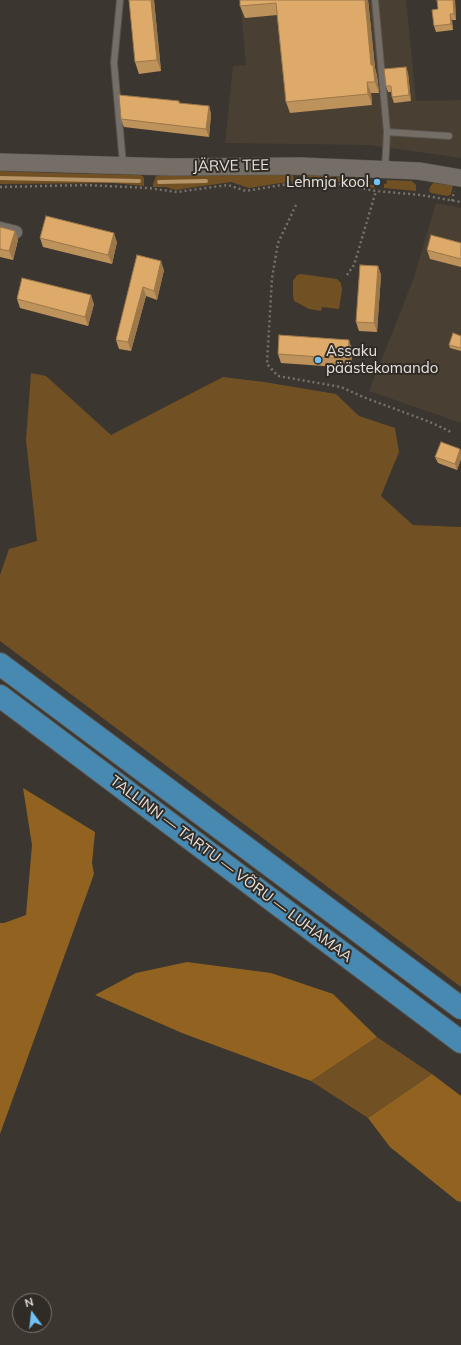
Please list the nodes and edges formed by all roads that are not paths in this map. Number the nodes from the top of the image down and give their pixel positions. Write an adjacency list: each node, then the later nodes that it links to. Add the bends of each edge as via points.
1 (120, 0): 6 (lane, via 114,63)
2 (375, 0): 3 (lane)
3 (387, 132): 4 (lane); 7 (lane)
4 (449, 136)
5 (0, 162): 6 (street, JÄRVE TEE)
6 (123, 165): 7 (street, JÄRVE TEE)
7 (385, 169): 8 (street, JÄRVE TEE, via 424,172)
8 (458, 182)
9 (0, 228): 10 (street)
10 (16, 232)
11 (0, 664): 13 (highway, TALLINN — TARTU — VÕRU — LUHAMAA)
12 (0, 696): 14 (highway, TALLINN — TARTU — VÕRU — LUHAMAA)
13 (461, 1008)
14 (461, 1042)

